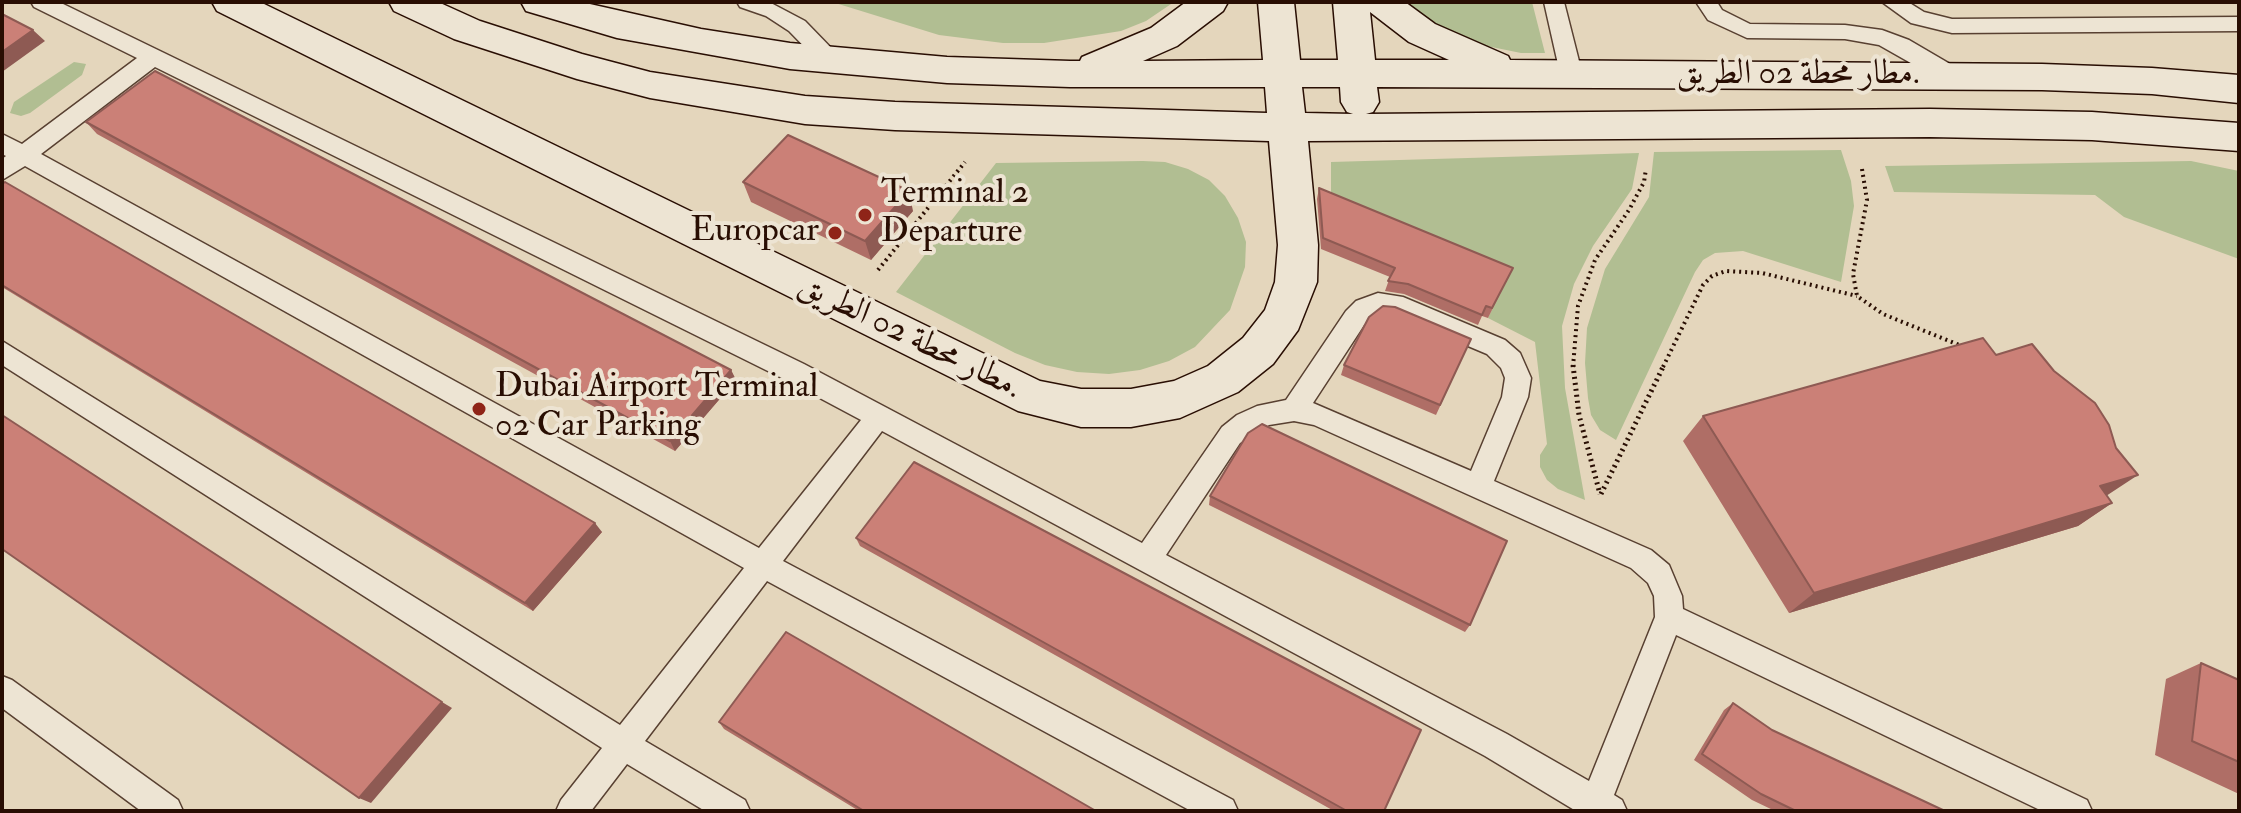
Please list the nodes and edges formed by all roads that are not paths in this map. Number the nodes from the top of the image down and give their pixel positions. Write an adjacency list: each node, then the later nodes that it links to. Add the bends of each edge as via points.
1 (41, 2): 14 (lane)
2 (230, 2): 23 (street, مطار محطة 02 الطريق., via 1033,398 1081,408 1131,408 1180,399 1235,370 1258,351 1283,318 1296,282 1298,245)
3 (407, 2): 23 (street, مطار محطة 02 الطريق., via 467,30 563,62 726,99 895,116)
4 (539, 2): 15 (street, مطار محطة 02 الطريق., via 659,34)
5 (747, 2): 15 (lane, via 797,26)
6 (1210, 2): 20 (street, via 1164,37)
7 (1276, 2): 16 (street, مطار محطة 02 الطريق.)
8 (1351, 2): 17 (street)
9 (1381, 2): 18 (street, via 1431,38)
10 (1554, 2): 19 (lane)
11 (1706, 2): 21 (lane, via 1715,15 1747,31 1845,32 1882,38)
12 (1892, 2): 13 (lane, via 1918,18 1952,26)
13 (2239, 24)
14 (154, 57): 26 (lane); 30 (lane)
15 (830, 60): 20 (street, مطار محطة 02 الطريق.)
16 (1281, 73): 17 (street, مطار محطة 02 الطريق.); 20 (street, مطار محطة 02 الطريق.); 23 (street, مطار محطة 02 الطريق.)
17 (1357, 73): 18 (street, مطار محطة 02 الطريق.); 24 (street)
18 (1516, 73): 19 (street, مطار محطة 02 الطريق.)
19 (1571, 73): 21 (street, مطار محطة 02 الطريق.)
20 (1070, 74)
21 (1954, 77): 22 (street, مطار محطة 02 الطريق., via 2152,81)
22 (2239, 89)
23 (1287, 127): 24 (street, مطار محطة 02 الطريق.)
24 (1363, 128): 25 (street, مطار محطة 02 الطريق., via 1847,122 2077,126)
25 (2239, 137)
26 (13, 149): 27 (lane); 33 (lane)
27 (2, 171)
28 (2, 352): 36 (lane)
29 (1294, 410): 31 (lane, via 1318,415); 31 (lane, via 1355,318 1378,303 1394,304 1496,347 1511,361 1518,378 1515,397); 32 (lane, via 1266,414 1231,435)
30 (879, 416): 32 (lane); 33 (lane)
31 (1478, 486): 34 (lane, via 1641,559 1659,574)
32 (1148, 558): 37 (lane, via 1496,745)
33 (762, 564): 36 (lane); 41 (lane)
34 (1669, 617): 37 (lane); 42 (lane)
35 (2, 690): 38 (lane)
36 (624, 745): 39 (lane); 40 (lane)
37 (1600, 808)
38 (167, 811)
39 (572, 811)
40 (734, 811)
41 (1222, 811)
42 (2076, 811)

